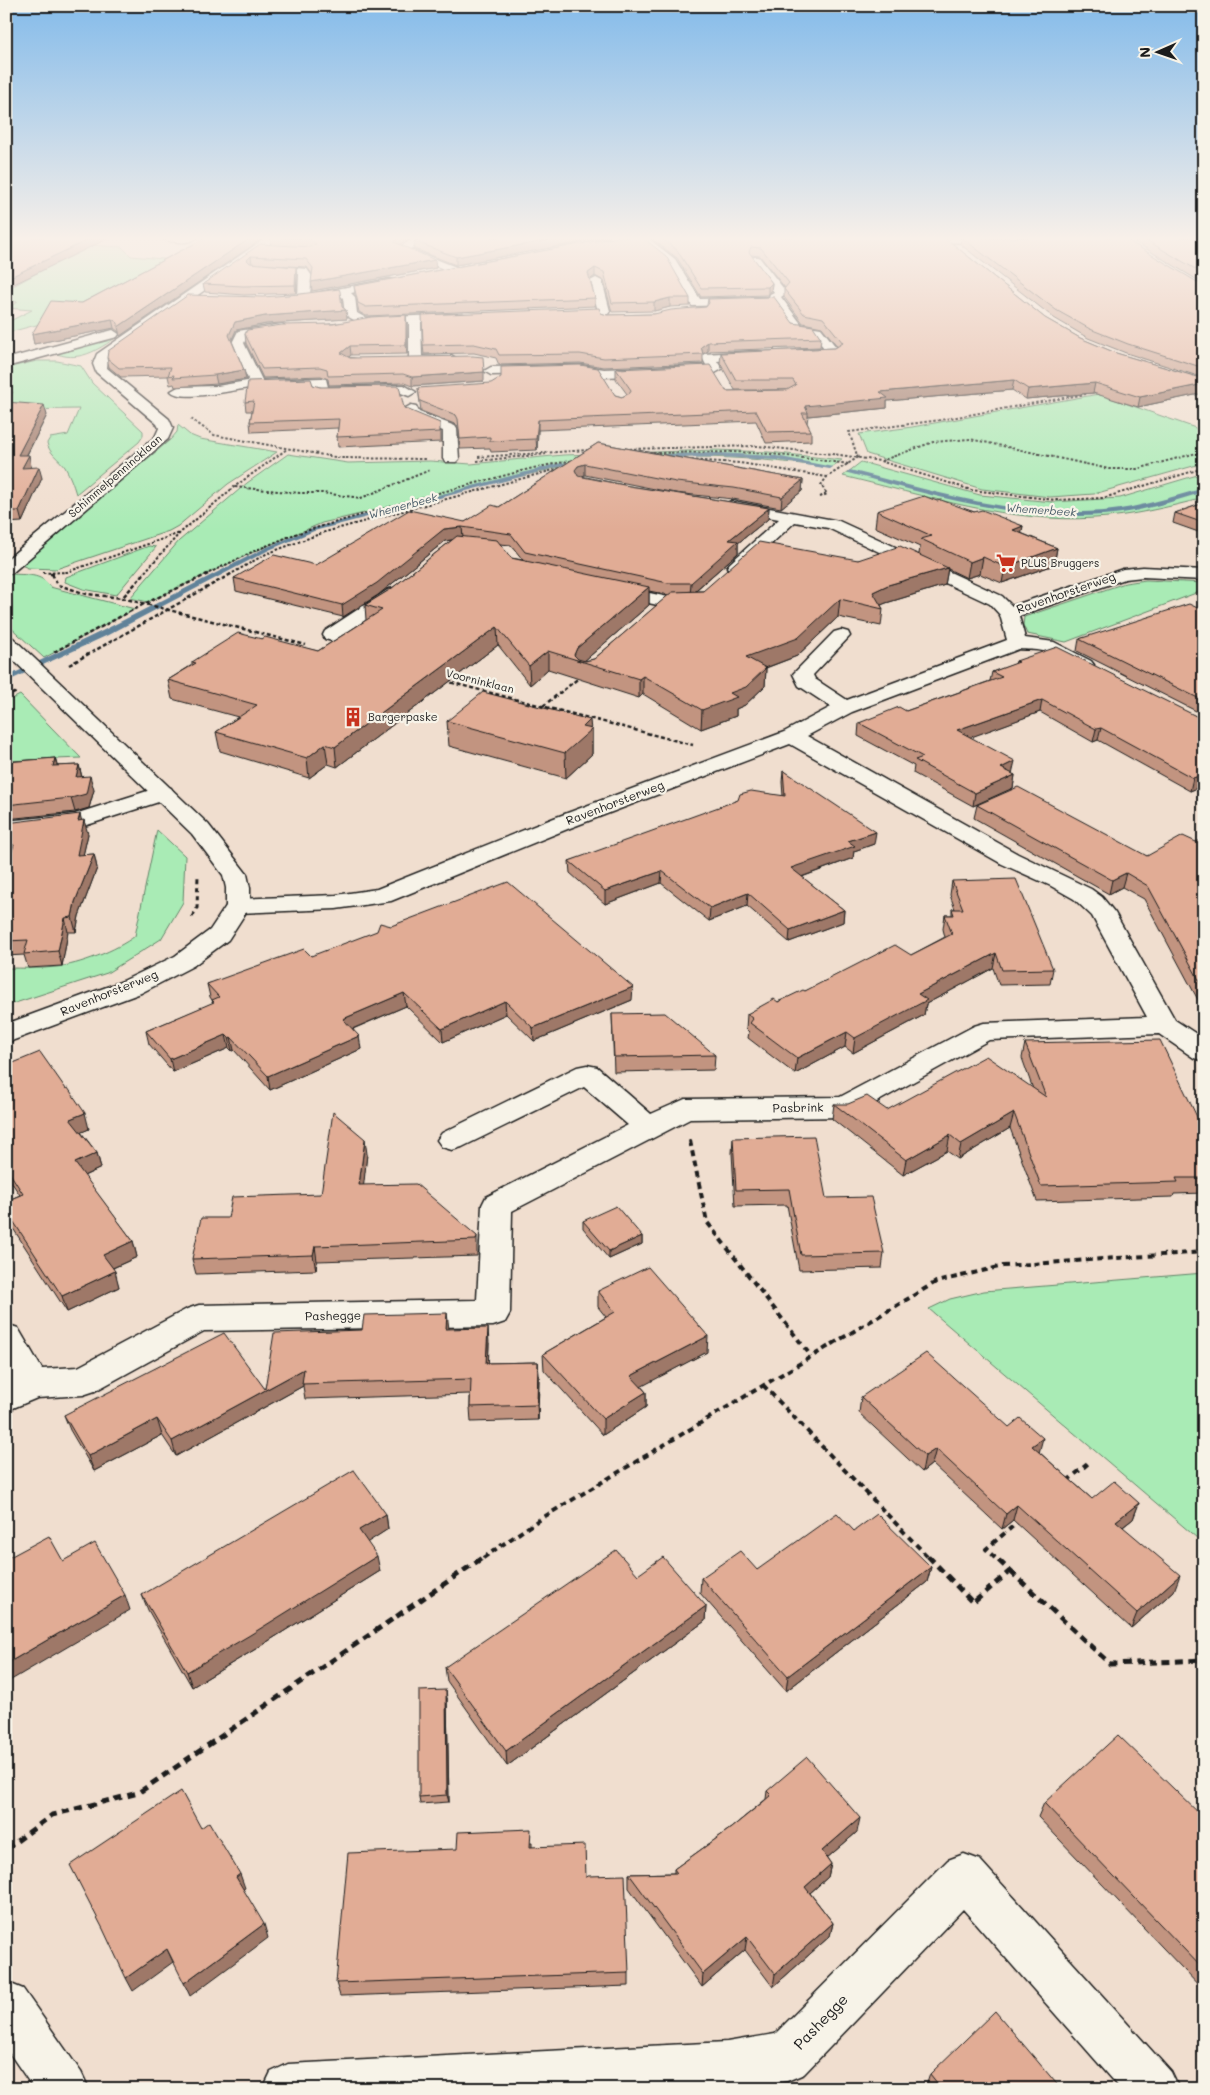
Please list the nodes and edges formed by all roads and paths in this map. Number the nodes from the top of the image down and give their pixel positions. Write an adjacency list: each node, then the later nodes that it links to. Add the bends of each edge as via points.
1 (110, 335): 7 (street)
2 (134, 335): 10 (street)
3 (244, 335): 17 (street, via 238,343 256,380)
4 (413, 335): 11 (street, via 411,360)
5 (820, 335): 6 (street)
6 (834, 352): 8 (street); 13 (street)
7 (40, 354): 10 (street, via 58,358); 12 (street)
8 (786, 354)
9 (766, 355): 14 (street, via 708,357)
10 (102, 357): 49 (street, Schimmelpennincklaan, via 101,369 164,422 166,428 160,439)
11 (464, 359)
12 (6, 363)
13 (844, 364)
14 (715, 369): 15 (street); 16 (street)
15 (604, 374): 18 (street, via 580,369 488,366); 19 (street)
16 (722, 383)
17 (251, 384): 20 (street, via 217,390); 22 (street, via 321,382 321,391 404,389)
18 (493, 385)
19 (613, 387)
20 (178, 391)
21 (426, 391): 22 (street)
22 (409, 392): 32 (street, via 412,414 450,429)
23 (1094, 392): 31 (path, via 940,420 849,432)
24 (187, 417): 25 (path, via 214,436)
25 (288, 449): 32 (path, via 340,458); 41 (path)
26 (618, 449): 31 (path, via 757,446)
27 (590, 450): 28 (path)
28 (571, 451): 32 (path); 36 (path)
29 (1204, 451): 35 (path, via 1137,469 1109,469 970,439 933,442)
30 (648, 454): 37 (path, via 734,452)
31 (858, 458): 35 (path); 37 (path)
32 (451, 459)
33 (581, 459): 58 (path, via 523,471 311,529 254,551)
34 (680, 460): 37 (path, via 759,464 828,477)
35 (880, 461): 40 (path, via 971,490 1056,500 1103,498)
36 (471, 462)
37 (849, 464)
38 (435, 468): 41 (path, via 361,498)
39 (561, 468): 59 (path, via 292,543)
40 (1204, 468)
41 (234, 486): 44 (path)
42 (714, 504): 43 (street)
43 (792, 516): 45 (street); 47 (street, via 833,524)
44 (180, 533): 50 (path, via 67,572); 55 (path)
45 (754, 551): 46 (street); 52 (street)
46 (772, 554)
47 (898, 554): 48 (street); 60 (street, via 996,600)
48 (871, 563)
49 (6, 568): 50 (path)
50 (52, 574): 55 (path, via 58,585 87,594)
51 (1204, 575): 60 (street, Ravenhorsterweg, via 1123,574)
52 (724, 577)
53 (408, 582): 62 (street)
54 (593, 585): 56 (street)
55 (122, 598): 58 (path)
56 (667, 602): 57 (street); 61 (street)
57 (686, 602)
58 (144, 604): 59 (path); 67 (path)
59 (166, 610): 66 (path); 67 (path)
60 (1009, 613): 65 (street, Ravenhorsterweg)
61 (652, 614)
62 (332, 635)
63 (841, 636): 72 (street, via 804,674 806,682)
64 (6, 642): 67 (street)
65 (1018, 643): 69 (street, via 1047,646); 72 (street, Ravenhorsterweg)
66 (315, 647)
67 (37, 671): 75 (street)
68 (586, 672): 71 (path)
69 (1099, 672)
70 (438, 679): 71 (path, Voorninklaan)
71 (542, 706): 74 (path, Voorninklaan, via 690,743)
72 (845, 708): 73 (street, Ravenhorsterweg)
73 (791, 736): 74 (street, Ravenhorsterweg); 78 (street, via 1012,860 1067,883 1093,900 1104,914)
74 (721, 763): 77 (street, Ravenhorsterweg, via 382,896 336,902)
75 (163, 793): 76 (street, via 78,821); 77 (street, via 200,830 235,874)
76 (6, 828)
77 (238, 906): 79 (street, Ravenhorsterweg, via 219,935 184,961 132,987)
78 (1165, 1025): 80 (street); 81 (street, Pasbrink, via 984,1032 845,1107 685,1110)
79 (6, 1034)
80 (1204, 1052)
81 (660, 1121): 82 (street, via 587,1074); 85 (path, via 689,1137 707,1222); 87 (street, Pashegge, via 497,1205 493,1312 199,1318 83,1381)
82 (452, 1140)
83 (1204, 1252): 85 (path, via 1003,1266 936,1282)
84 (6, 1337): 87 (street, Pashegge)
85 (811, 1356): 86 (path)
86 (763, 1385): 91 (path, via 973,1603); 93 (path, via 537,1521 138,1793 52,1815)
87 (19, 1390)
88 (1090, 1462): 89 (path)
89 (1060, 1487)
90 (1023, 1518): 91 (path, via 986,1549)
91 (1010, 1571): 92 (path, via 1110,1664)
92 (1204, 1660)
93 (6, 1848)
94 (6, 2006): 95 (street)
95 (64, 2089)
96 (288, 2089): 97 (street, Pashegge, via 728,2066 787,2057 964,1876)
97 (1154, 2089)

